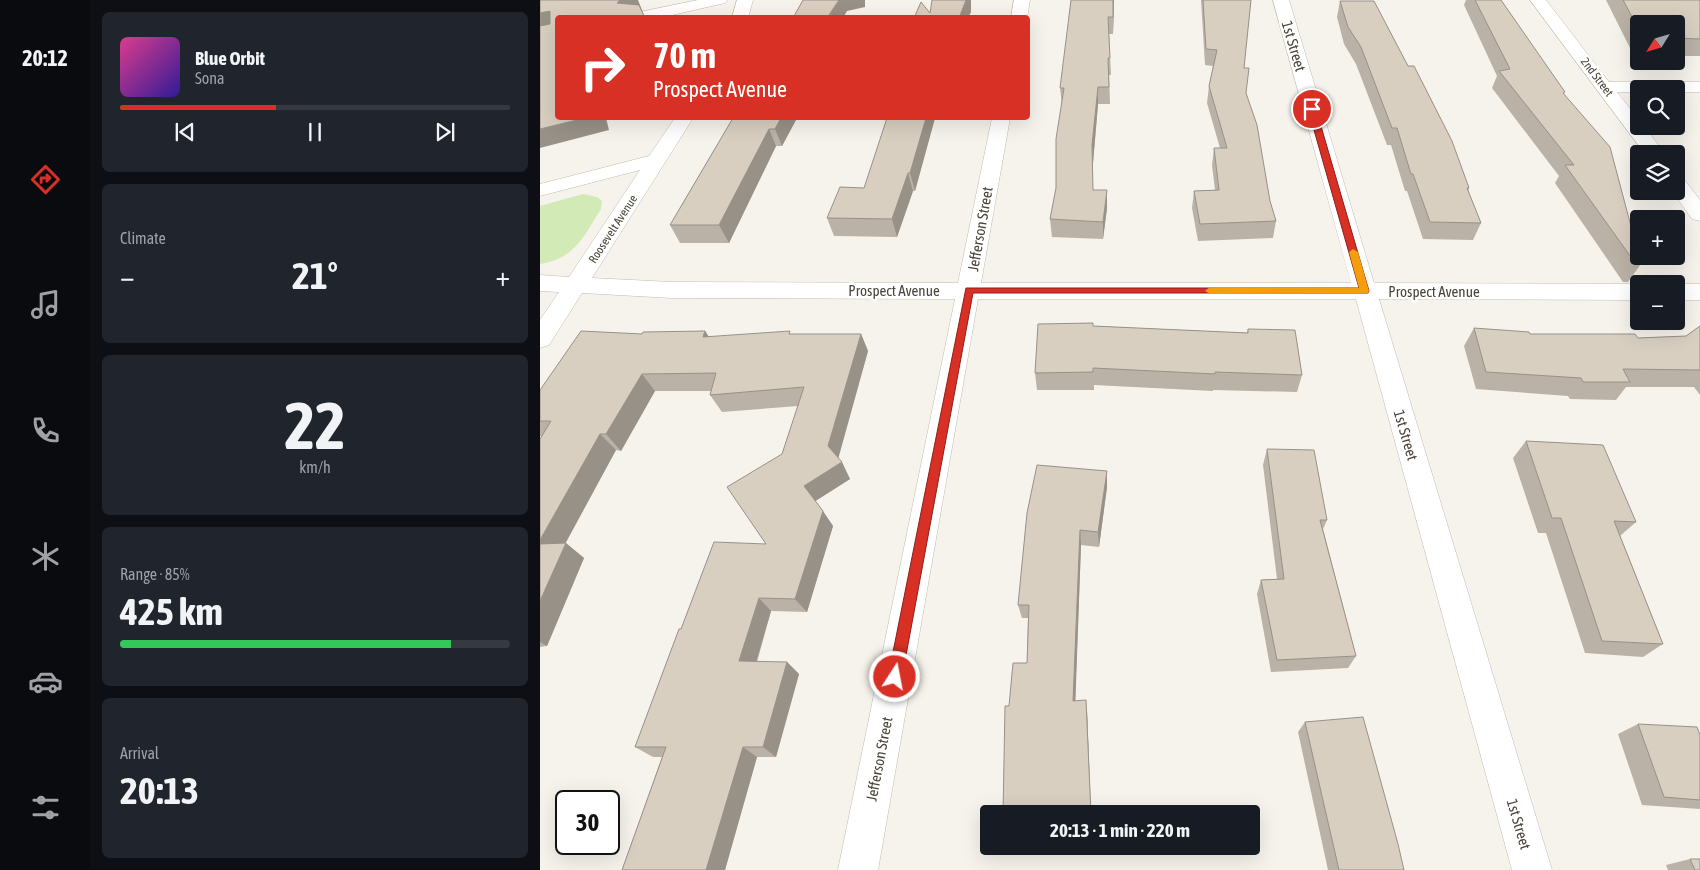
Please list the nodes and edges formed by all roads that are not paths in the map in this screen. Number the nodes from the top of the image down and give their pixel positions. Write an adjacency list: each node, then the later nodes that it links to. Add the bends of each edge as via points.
1 (720, 0): 6 (street)
2 (746, 0): 7 (street)
3 (1022, 0): 8 (street)
4 (1280, 0): 21 (street, 1st Street)
5 (1538, 0): 9 (street, 2nd Street)
6 (649, 15)
7 (741, 15)
8 (1020, 15)
9 (1605, 87): 10 (street); 13 (street, 2nd Street)
10 (1700, 87)
11 (683, 120): 14 (street, Roosevelt Avenue)
12 (1000, 120): 20 (street, Jefferson Street)
13 (1648, 145)
14 (657, 160): 15 (street); 19 (street, Roosevelt Avenue)
15 (540, 190)
16 (1685, 194): 17 (street)
17 (1700, 214)
18 (540, 283): 19 (street, Prospect Avenue)
19 (576, 286): 20 (street, Prospect Avenue, via 672,290); 25 (street, Roosevelt Avenue)
20 (969, 290): 21 (street, Prospect Avenue); 26 (street, Jefferson Street)
21 (1365, 291): 22 (street, Prospect Avenue); 27 (street, 1st Street)
22 (1630, 292)
23 (1685, 292): 24 (street)
24 (1700, 292)
25 (540, 339)
26 (858, 870)
27 (1532, 870)

